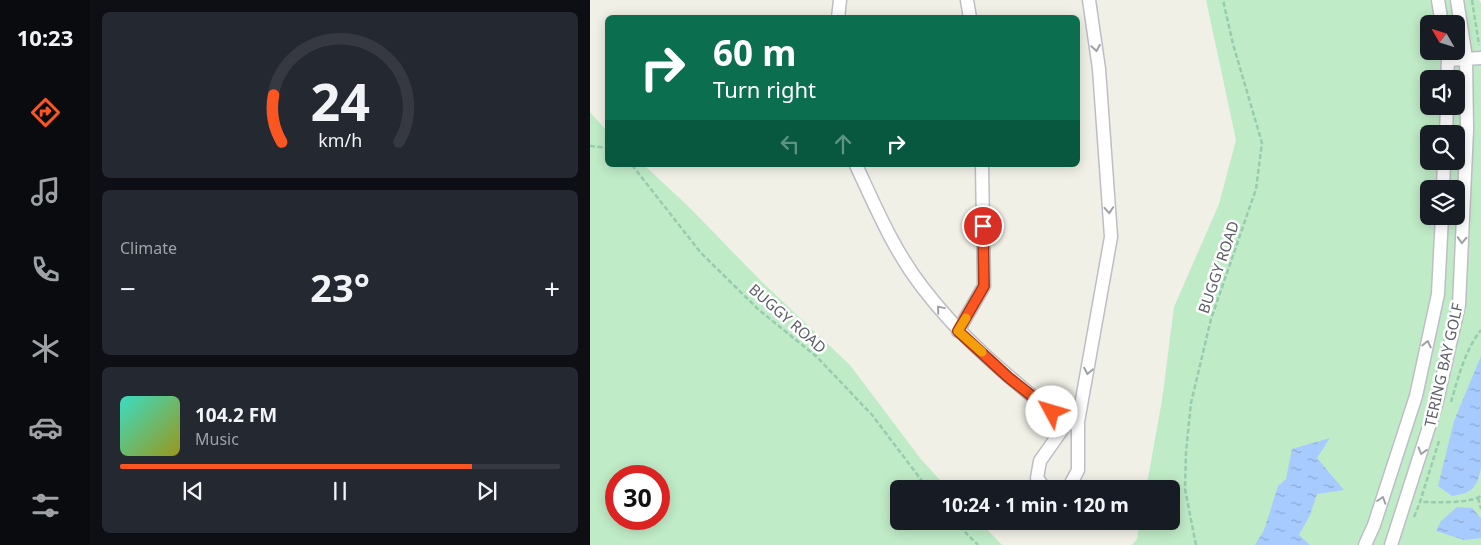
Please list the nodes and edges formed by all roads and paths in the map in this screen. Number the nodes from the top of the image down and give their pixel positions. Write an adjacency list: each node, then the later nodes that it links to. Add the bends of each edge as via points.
1 (840, 0): 8 (street)
2 (967, 0): 9 (street)
3 (1089, 0): 23 (street, one-way to 23, via 1100,69 1110,237)
4 (1223, 0): 33 (path, BUGGY ROAD, via 1262,142 1256,189 1211,319 1191,403 1185,489)
5 (1438, 0): 10 (street)
6 (1457, 0): 12 (street, TERING BAY GOLF)
7 (1472, 0): 11 (path)
8 (838, 15)
9 (970, 15)
10 (1440, 15)
11 (1481, 45)
12 (1466, 58): 13 (street); 35 (street, TERING BAY GOLF, one-way to 35, via 1467,130 1459,305 1436,405)
13 (1481, 58)
14 (590, 146): 15 (path)
15 (605, 148)
16 (634, 167): 25 (path, BUGGY ROAD, via 701,254 760,310 818,357 873,416)
17 (857, 167): 21 (street, one-way to 17, via 922,288 886,231)
18 (982, 167): 21 (street, via 984,286)
19 (1442, 225): 34 (street, TERING BAY GOLF, one-way to 19, via 1416,396 1438,294)
20 (1481, 330): 22 (path, via 1473,340)
21 (958, 331): 23 (street, via 1008,377)
22 (1451, 402)
23 (1072, 423): 26 (street, via 1040,461); 27 (street, via 1078,470)
24 (1440, 439): 29 (path, via 1420,502)
25 (921, 480)
26 (1038, 480)
27 (1073, 480)
28 (1481, 496): 29 (path)
29 (1478, 498): 30 (path)
30 (1481, 509)
31 (963, 530): 32 (path)
32 (978, 545)
33 (1196, 545)
34 (1365, 545)
35 (1391, 545)

